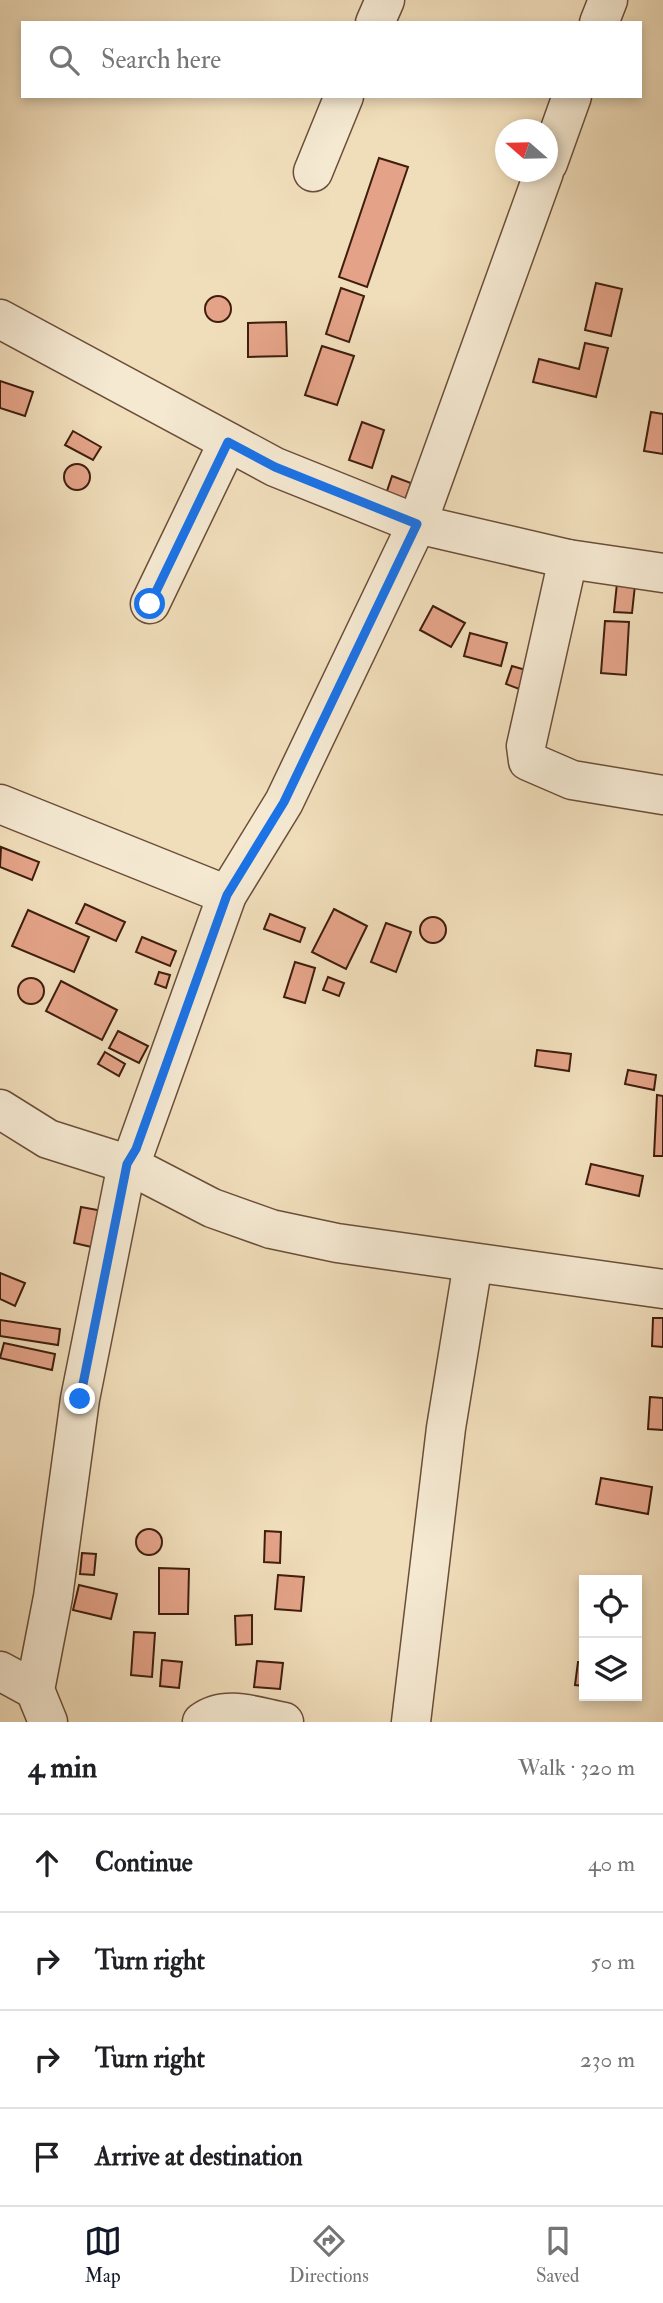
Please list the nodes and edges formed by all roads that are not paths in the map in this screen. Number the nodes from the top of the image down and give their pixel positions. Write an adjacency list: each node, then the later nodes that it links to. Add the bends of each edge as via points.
1 (385, 0): 3 (street)
2 (608, 0): 4 (street)
3 (376, 21)
4 (601, 21)
5 (343, 98): 8 (street)
6 (571, 98): 7 (street)
7 (558, 135)
8 (313, 172)
9 (540, 182): 12 (street)
10 (0, 319): 11 (street)
11 (228, 442): 12 (street, via 275,467); 15 (street)
12 (417, 524): 13 (street); 18 (street, via 284,802)
13 (568, 559): 14 (street); 16 (street, via 526,746 528,761 572,780)
14 (663, 572)
15 (150, 604)
16 (663, 795)
17 (0, 804): 18 (street)
18 (227, 895): 20 (street)
19 (0, 1109): 20 (street, via 48,1139)
20 (127, 1164): 21 (street, via 212,1208 271,1228 337,1243); 24 (street, via 80,1399)
21 (473, 1263): 22 (street); 27 (street, via 446,1429)
22 (663, 1289)
23 (0, 1671): 24 (street)
24 (42, 1706)
25 (202, 1722): 26 (street, via 227,1711)
26 (284, 1722)
27 (411, 1722)

